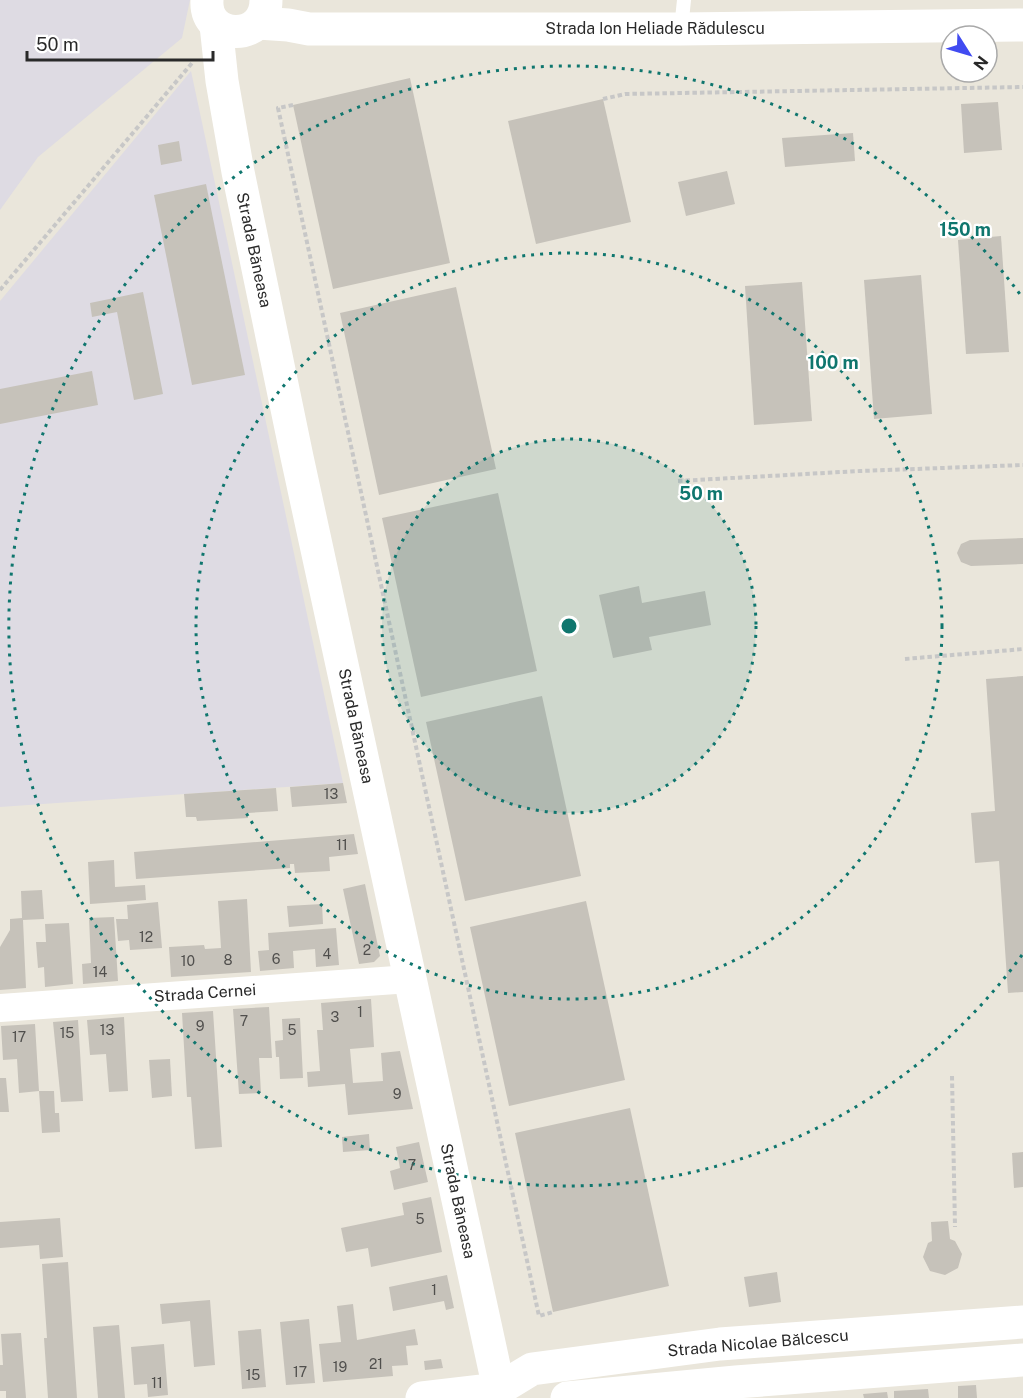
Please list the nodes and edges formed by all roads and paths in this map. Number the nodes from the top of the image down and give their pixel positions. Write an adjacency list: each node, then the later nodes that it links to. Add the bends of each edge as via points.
1 (683, 14): 2 (street, Strada Ion Heliade Rădulescu, via 309,29); 3 (street, Strada Ion Heliade Rădulescu)
2 (248, 15): 4 (street, Strada Băneasa)
3 (1023, 25)
4 (208, 59): 8 (path); 13 (street, Strada Băneasa, via 238,172)
5 (1023, 87): 6 (path, via 626,94)
6 (603, 99)
7 (293, 105): 17 (path, via 278,108 539,1316)
8 (0, 290)
9 (1023, 465): 10 (path)
10 (678, 481)
11 (1023, 649): 12 (path)
12 (904, 659)
13 (410, 979): 14 (street, Strada Cernei); 22 (street, Strada Băneasa)
14 (0, 1008)
15 (952, 1076): 16 (path)
16 (955, 1227)
17 (553, 1312)
18 (1023, 1322): 19 (street, Strada Nicolae Bălcescu)
19 (733, 1344): 21 (street); 22 (street, Strada Nicolae Bălcescu, via 532,1369)
20 (1023, 1360): 21 (street)
21 (737, 1390): 24 (street)
22 (511, 1394): 23 (street, Strada Nicolae Bălcescu)
23 (422, 1398)
24 (567, 1398)

